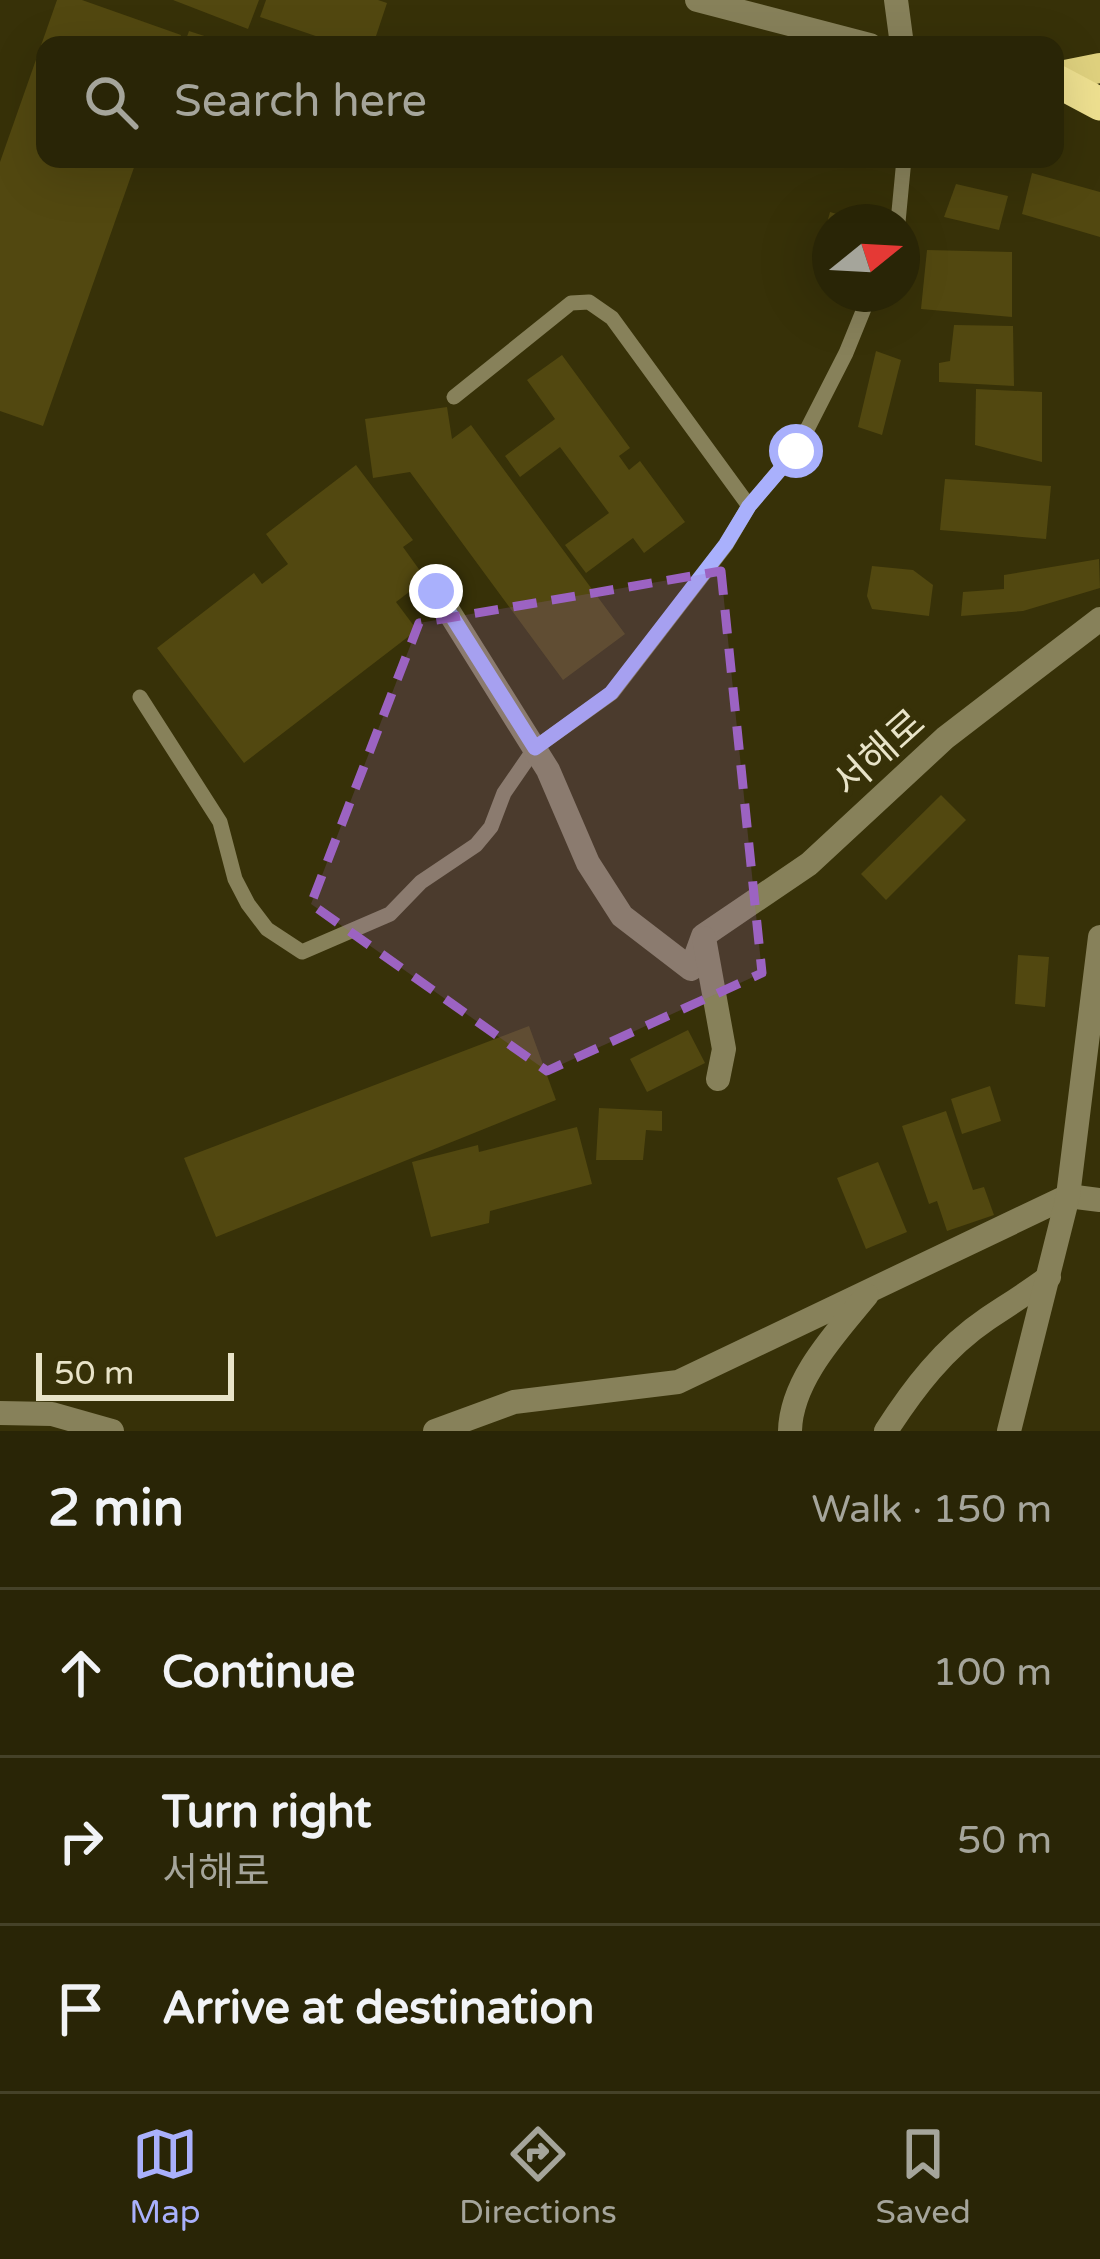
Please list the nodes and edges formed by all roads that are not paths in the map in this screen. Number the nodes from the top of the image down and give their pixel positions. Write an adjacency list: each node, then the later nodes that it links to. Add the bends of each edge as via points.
1 (697, 0): 3 (street)
2 (896, 0): 4 (street)
3 (835, 36)
4 (901, 36)
5 (1100, 68): 6 (main road)
6 (1064, 76)
7 (1064, 80): 9 (street)
8 (1064, 83): 10 (highway)
9 (1100, 86)
10 (1100, 104)
11 (903, 168): 12 (lane)
12 (900, 204)
13 (863, 312): 15 (lane, via 796,451)
14 (454, 397): 15 (lane, via 571,303 589,302 612,318)
15 (749, 506): 19 (lane, via 611,693)
16 (436, 591): 19 (street, 서해로)
17 (1100, 619): 20 (street, 서해로, via 945,738 809,864)
18 (140, 698): 19 (lane, via 220,822 248,904 267,929 302,952 390,914 476,845)
19 (535, 748): 20 (street, 서해로, via 622,916 691,968)
20 (703, 936): 22 (street, via 724,1049)
21 (1100, 938): 23 (street)
22 (718, 1079)
23 (1068, 1196): 24 (street); 25 (street); 26 (street)
24 (1100, 1200)
25 (1049, 1276): 31 (street, via 948,1351); 32 (street)
26 (871, 1290): 29 (street, via 678,1382 514,1402); 30 (street, via 820,1354 790,1412)
27 (0, 1413): 28 (street, via 52,1414)
28 (112, 1431)
29 (435, 1431)
30 (790, 1431)
31 (886, 1431)
32 (1009, 1431)

